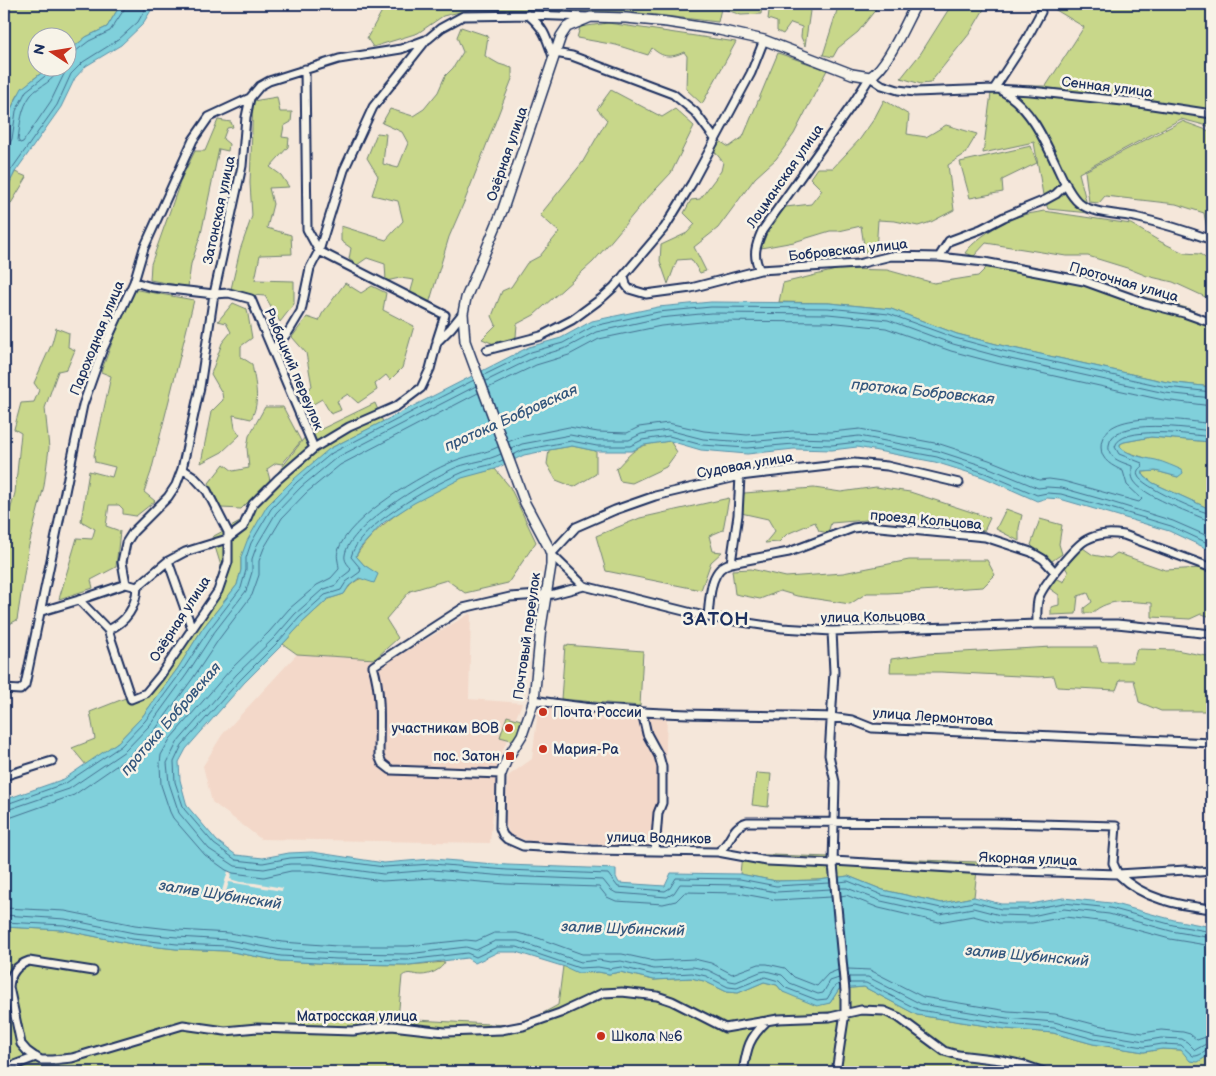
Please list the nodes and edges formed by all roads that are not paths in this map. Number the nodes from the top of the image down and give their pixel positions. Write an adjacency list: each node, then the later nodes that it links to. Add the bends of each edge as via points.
1 (916, 4): 9 (street, Лоцманская улица, via 884,62)
2 (1040, 12): 10 (street)
3 (528, 15): 4 (street); 5 (street, via 463,16 440,28); 7 (street, via 538,22)
4 (591, 17): 6 (street, via 667,22); 7 (street, Озёрная улица, via 568,27)
5 (428, 39): 8 (street, via 401,49); 16 (street, via 373,107 344,170)
6 (764, 40): 9 (street, via 852,74); 13 (street, via 751,73)
7 (554, 55): 13 (street, via 581,59 673,94 695,112); 22 (street, Озёрная улица, via 512,184)
8 (305, 69): 11 (street, via 260,86); 16 (street, via 307,229)
9 (870, 77): 10 (street, via 882,85 914,92); 18 (street, Лоцманская улица, via 762,231 755,253)
10 (996, 90): 12 (street, Сенная улица, via 1132,102); 14 (street, via 1013,98 1034,122)
11 (250, 98): 20 (street, Пароходная улица, via 209,117 200,128 144,248); 21 (street, Затонская улица, via 242,166)
12 (1212, 114)
13 (715, 139): 19 (street, via 665,228)
14 (1066, 184): 15 (street, via 1081,205 1093,210 1134,217); 17 (street, via 1045,200 949,241)
15 (1212, 240)
16 (320, 252): 24 (street, via 445,315); 25 (street, via 310,268 301,311)
17 (939, 257): 18 (street, Бобровская улица, via 891,256 858,264); 23 (street, Проточная улица, via 1084,281)
18 (760, 270): 19 (street, via 691,288 646,294 629,289)
19 (624, 275): 26 (street, via 602,298 572,320 540,336)
20 (134, 282): 21 (street, Рыбацкий переулок); 42 (street, Пароходная улица, via 102,351 83,405)
21 (214, 294): 25 (street, Рыбацкий переулок, via 228,293 251,299); 28 (street, Затонская улица, via 200,387)
22 (463, 312): 24 (street, Озёрная улица); 32 (street, Озёрная улица, via 465,341 470,355 525,503)
23 (1212, 323)
24 (437, 342): 27 (street, Озёрная улица, via 428,374 420,388 398,406 349,427)
25 (273, 350): 27 (street, Рыбацкий переулок)
26 (487, 350)
27 (314, 448): 31 (street, Озёрная улица, via 253,504 243,527)
28 (182, 469): 31 (street, Озёрная улица, via 207,491 228,532); 37 (street, Затонская улица, via 168,498 126,542 122,562)
29 (740, 476): 30 (street, Судовая улица, via 854,463 887,466); 32 (street, Судовая улица, via 655,496 615,510 576,527); 34 (street)
30 (959, 483)
31 (226, 539): 33 (street, Озёрная улица); 45 (street, Озёрная улица, via 228,562 218,591)
32 (551, 554): 38 (street); 40 (street, Почтовый переулок)
33 (168, 561): 39 (street, Озёрная улица); 45 (street)
34 (731, 563): 36 (street, проезд Кольцова, via 789,552 853,528 869,526 985,537 1031,552); 43 (street, via 719,569 715,577)
35 (1212, 568): 36 (street, via 1124,535 1109,533 1084,541)
36 (1056, 572): 44 (street, via 1040,596)
37 (126, 584): 39 (street); 41 (street)
38 (584, 586): 40 (street); 43 (street, улица Кольцова)
39 (137, 587): 46 (street, via 130,612 118,626)
40 (545, 595): 50 (street, Почтовый переулок); 55 (street, via 510,597 463,608 373,666 380,697 379,756 386,768)
41 (79, 600): 42 (street); 46 (street)
42 (42, 610): 49 (street, Пароходная улица, via 26,685 20,690)
43 (708, 617): 47 (street, улица Кольцова, via 782,628)
44 (1037, 624): 47 (street, улица Кольцова); 48 (street, улица Кольцова, via 1117,624)
45 (192, 629): 46 (street, Озёрная улица, via 146,693 130,699)
46 (108, 630)
47 (832, 631): 52 (street)
48 (1212, 634)
49 (4, 688)
50 (534, 700): 51 (street, улица Лермонтова); 55 (street, Почтовый переулок, via 522,735 506,759)
51 (642, 712): 52 (street, улица Лермонтова); 58 (street, via 647,734 662,767 662,803)
52 (831, 717): 53 (street, улица Лермонтова, via 852,720 872,728); 57 (street)
53 (1212, 743)
54 (52, 761): 56 (street)
55 (501, 774): 58 (street, улица Водников, via 500,828 503,835 514,843 583,849)
56 (4, 776)
57 (834, 822): 59 (street, улица Водников, via 747,822 735,828 727,844); 60 (street); 62 (street, улица Водников, via 1116,826 1113,863)
58 (654, 850): 59 (street, улица Водников)
59 (718, 852): 60 (street, Якорная улица, via 767,861)
60 (833, 862): 62 (street, Якорная улица); 65 (street)
61 (1212, 871): 62 (street, Якорная улица)
62 (1118, 874): 63 (street, via 1155,899)
63 (1212, 909)
64 (93, 971): 67 (street, via 29,961 13,973 9,987 21,1044 27,1052)
65 (845, 1014): 66 (street, Матросская улица); 70 (street); 71 (street, Матросская улица, via 861,1010 884,1011 898,1017 944,1051 1024,1065)
66 (767, 1021): 67 (street, Матросская улица, via 725,1028 672,1000 622,992 603,994 560,1013 501,1030 445,1032 392,1026 353,1031 266,1028 225,1031 183,1025 72,1058); 69 (street, via 748,1044)
67 (39, 1058): 68 (street)
68 (4, 1069)
69 (743, 1072)
70 (836, 1072)
71 (1044, 1072)

